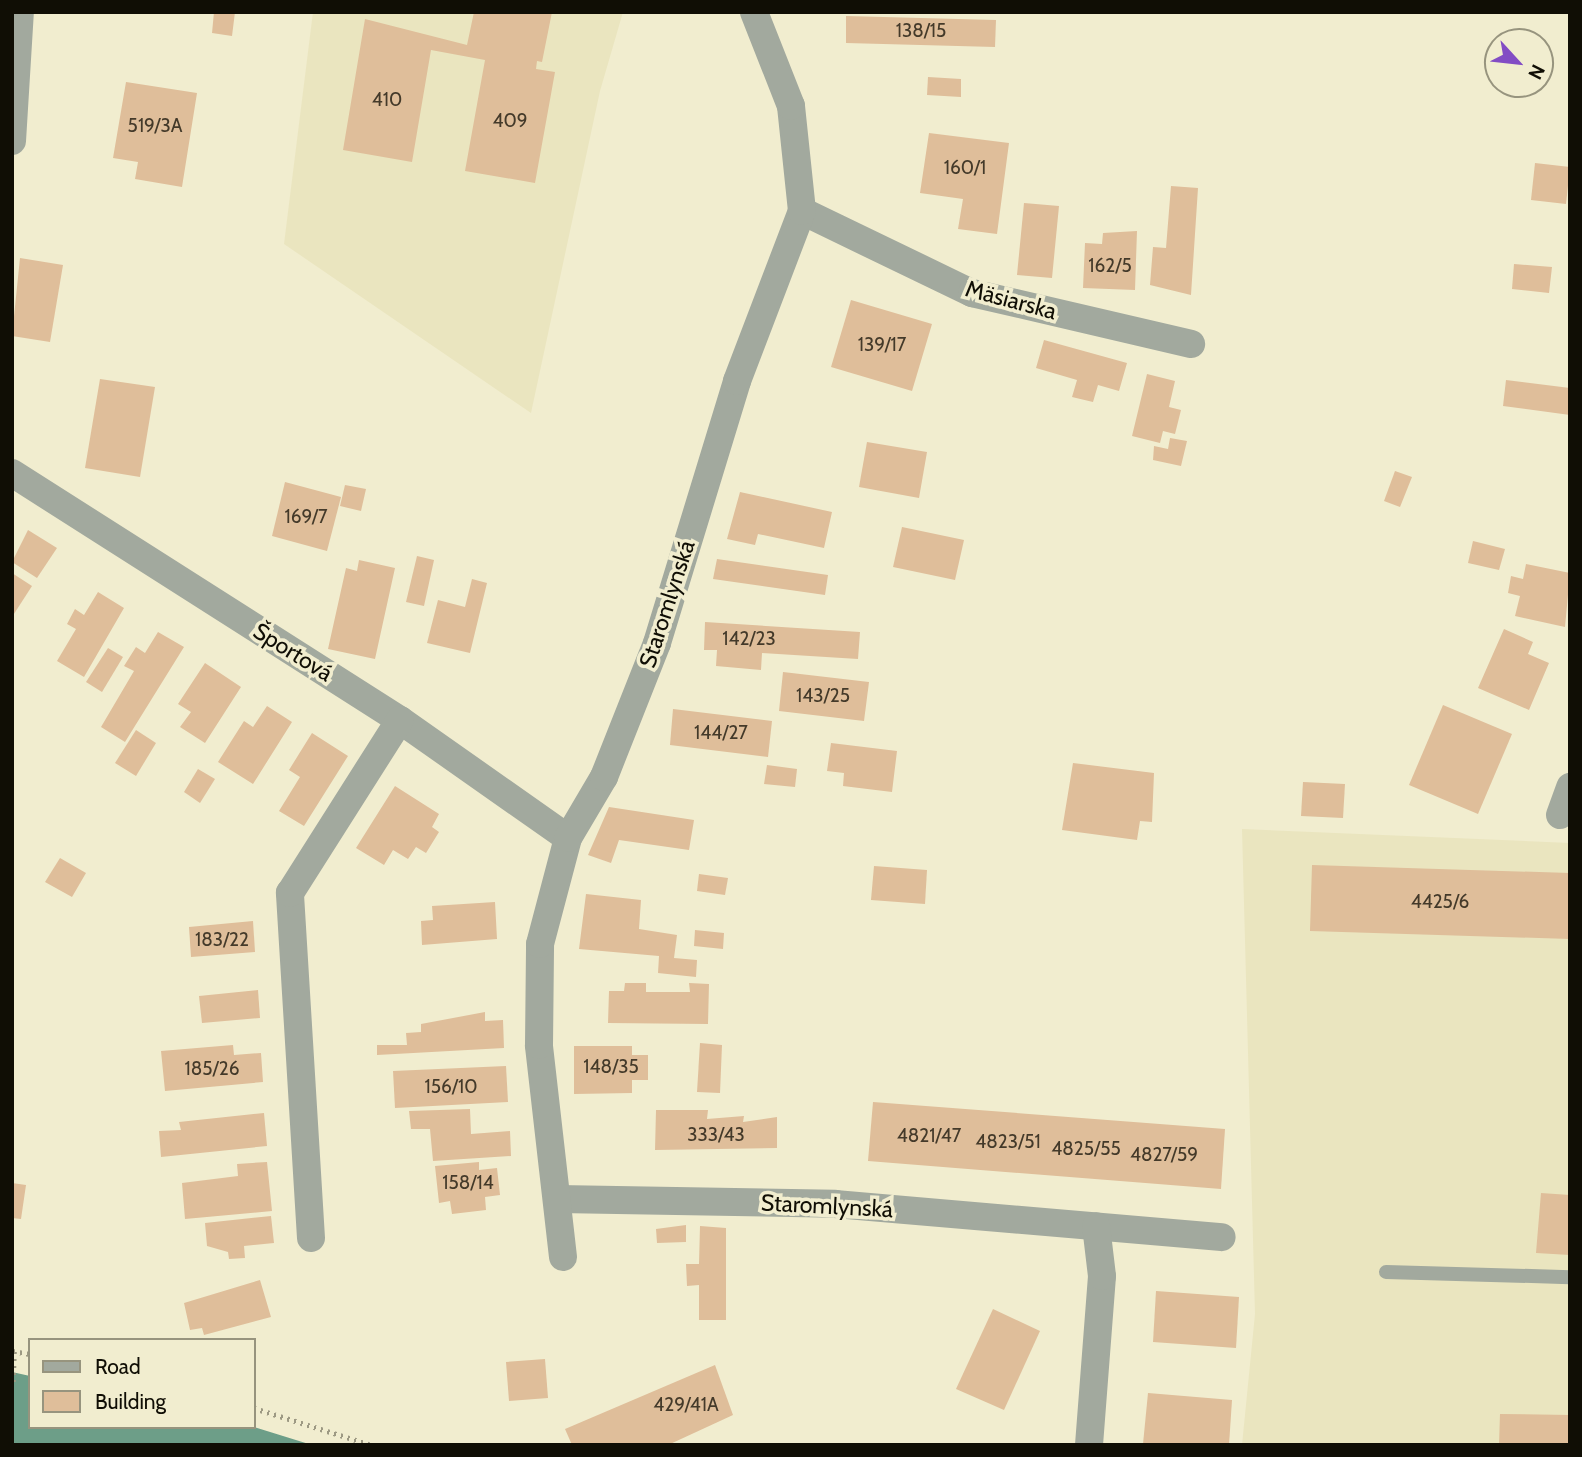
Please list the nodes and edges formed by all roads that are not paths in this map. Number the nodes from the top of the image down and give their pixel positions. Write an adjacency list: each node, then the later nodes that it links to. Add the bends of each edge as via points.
1 (20, 12): 3 (street)
2 (754, 12): 4 (street, Staromlynská, via 791,106)
3 (12, 141)
4 (802, 212): 5 (street, Mäsiarska, via 972,293); 10 (street, Staromlynská, via 737,381 657,643 604,777)
5 (1191, 344)
6 (12, 474): 7 (street, Športová)
7 (400, 720): 10 (street, Športová); 14 (street, via 289,893)
8 (1570, 787): 9 (street)
9 (1560, 815)
10 (568, 838): 11 (street, Staromlynská, via 540,944 539,1045)
11 (558, 1199): 12 (street, Staromlynská, via 835,1204); 15 (street, Staromlynská)
12 (1096, 1226): 13 (street, Staromlynská); 18 (street, via 1102,1276)
13 (1222, 1237)
14 (311, 1238)
15 (563, 1257)
16 (1386, 1272): 17 (lane)
17 (1570, 1277)
18 (1089, 1445)

